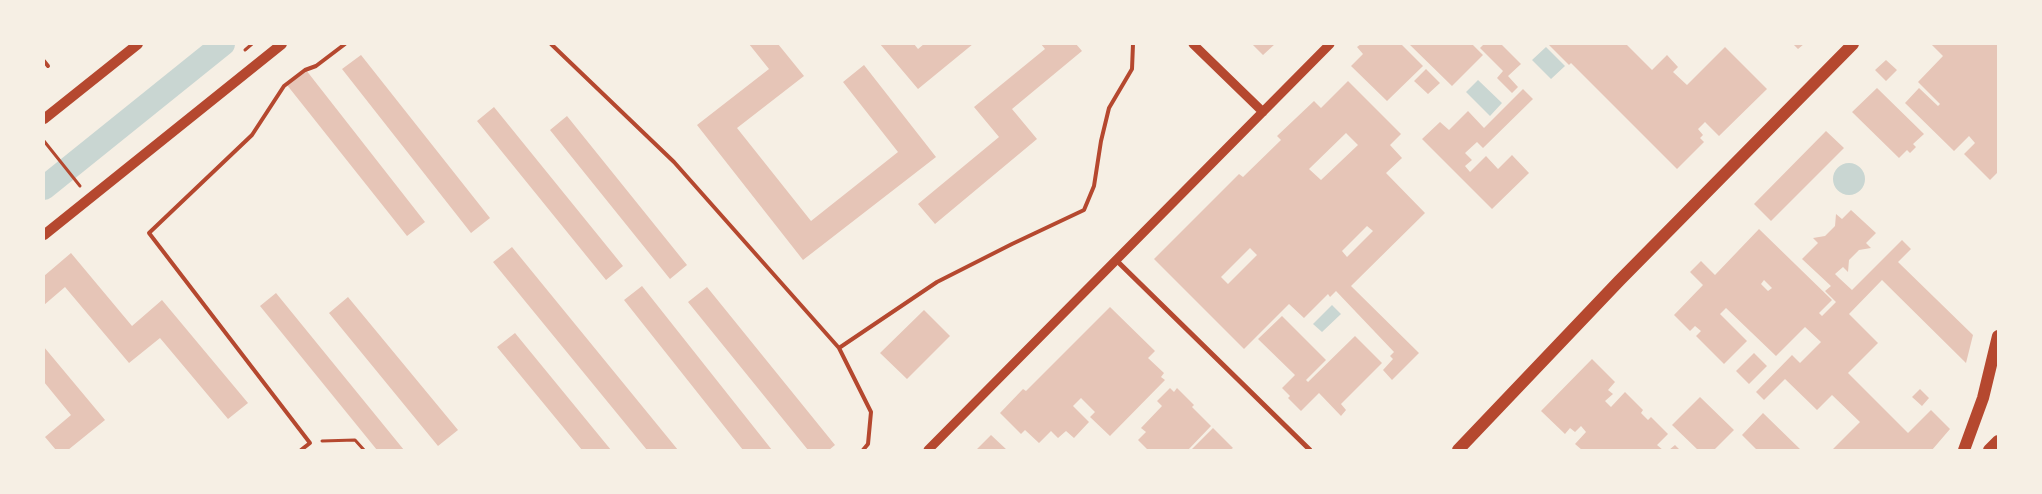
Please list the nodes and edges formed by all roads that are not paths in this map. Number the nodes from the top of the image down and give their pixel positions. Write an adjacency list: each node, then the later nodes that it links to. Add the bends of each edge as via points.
1 (138, 44): 12 (main road)
2 (282, 44): 13 (main road)
3 (345, 44): 18 (lane, via 284,86 252,135 149,233 310,443)
4 (551, 44): 16 (lane, via 674,162)
5 (1133, 44): 16 (lane, via 1132,69 1109,108 1094,186 1084,210 937,282)
6 (1193, 44): 11 (street)
7 (1330, 44): 11 (street)
8 (1853, 44): 22 (main road)
9 (44, 60): 10 (lane)
10 (48, 66)
11 (1263, 112): 14 (street)
12 (44, 119)
13 (44, 235)
14 (1116, 260): 20 (street); 21 (street)
15 (1998, 336): 23 (main road, via 1983,398)
16 (838, 348): 19 (lane, via 871,412 868,444)
17 (1998, 441): 24 (main road)
18 (302, 450)
19 (863, 450)
20 (928, 450)
21 (1310, 450)
22 (1458, 450)
23 (1964, 450)
24 (1989, 450)

